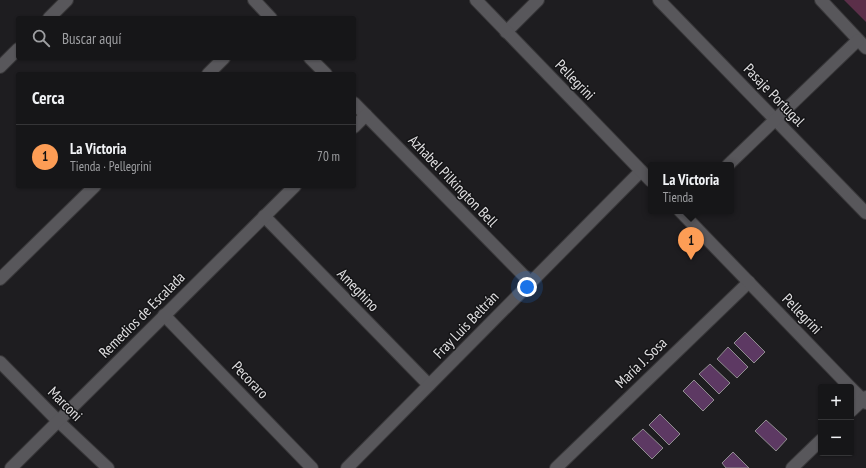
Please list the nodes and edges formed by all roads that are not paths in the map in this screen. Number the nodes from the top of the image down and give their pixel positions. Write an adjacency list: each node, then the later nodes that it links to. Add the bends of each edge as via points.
1 (67, 0): 7 (street)
2 (254, 0): 8 (street)
3 (476, 0): 9 (street, Pellegrini)
4 (538, 0): 9 (street)
5 (659, 0): 19 (street, Pasaje Portugal)
6 (821, 0): 10 (street)
7 (51, 16)
8 (267, 16)
9 (506, 32): 22 (street, Pellegrini)
10 (862, 44): 19 (street)
11 (16, 51): 14 (street)
12 (222, 60): 15 (street)
13 (312, 60): 16 (street)
14 (0, 67)
15 (210, 72)
16 (324, 72)
17 (356, 105): 18 (street, Azhabel Pilkington Bell)
18 (366, 115): 20 (street); 30 (street, Azhabel Pilkington Bell)
19 (774, 119): 21 (street); 26 (street, Pasaje Portugal)
20 (356, 125)
21 (731, 162)
22 (641, 171): 23 (street, Pellegrini); 30 (street, Fray Luis Beltrán)
23 (648, 178)
24 (93, 188): 29 (street)
25 (293, 188): 28 (street, Remedios de Escalada)
26 (866, 213)
27 (684, 214): 31 (street, Pellegrini)
28 (264, 216): 32 (street, Remedios de Escalada); 35 (street, Ameghino)
29 (0, 279)
30 (530, 282): 35 (street, Fray Luis Beltrán)
31 (749, 282): 34 (street, Pellegrini); 45 (street, María J. Sosa)
32 (164, 315): 39 (street, Remedios de Escalada); 43 (street, Pecoraro)
33 (0, 362): 39 (street, Marconi)
34 (848, 384)
35 (429, 385): 44 (street, Fray Luis Beltrán)
36 (854, 390): 37 (street, Pellegrini)
37 (865, 400): 38 (street)
38 (854, 409)
39 (58, 421): 41 (street, Remedios de Escalada); 42 (street, Marconi)
40 (818, 443): 46 (street)
41 (11, 468)
42 (108, 468)
43 (312, 468)
44 (347, 468)
45 (556, 468)
46 (792, 468)

